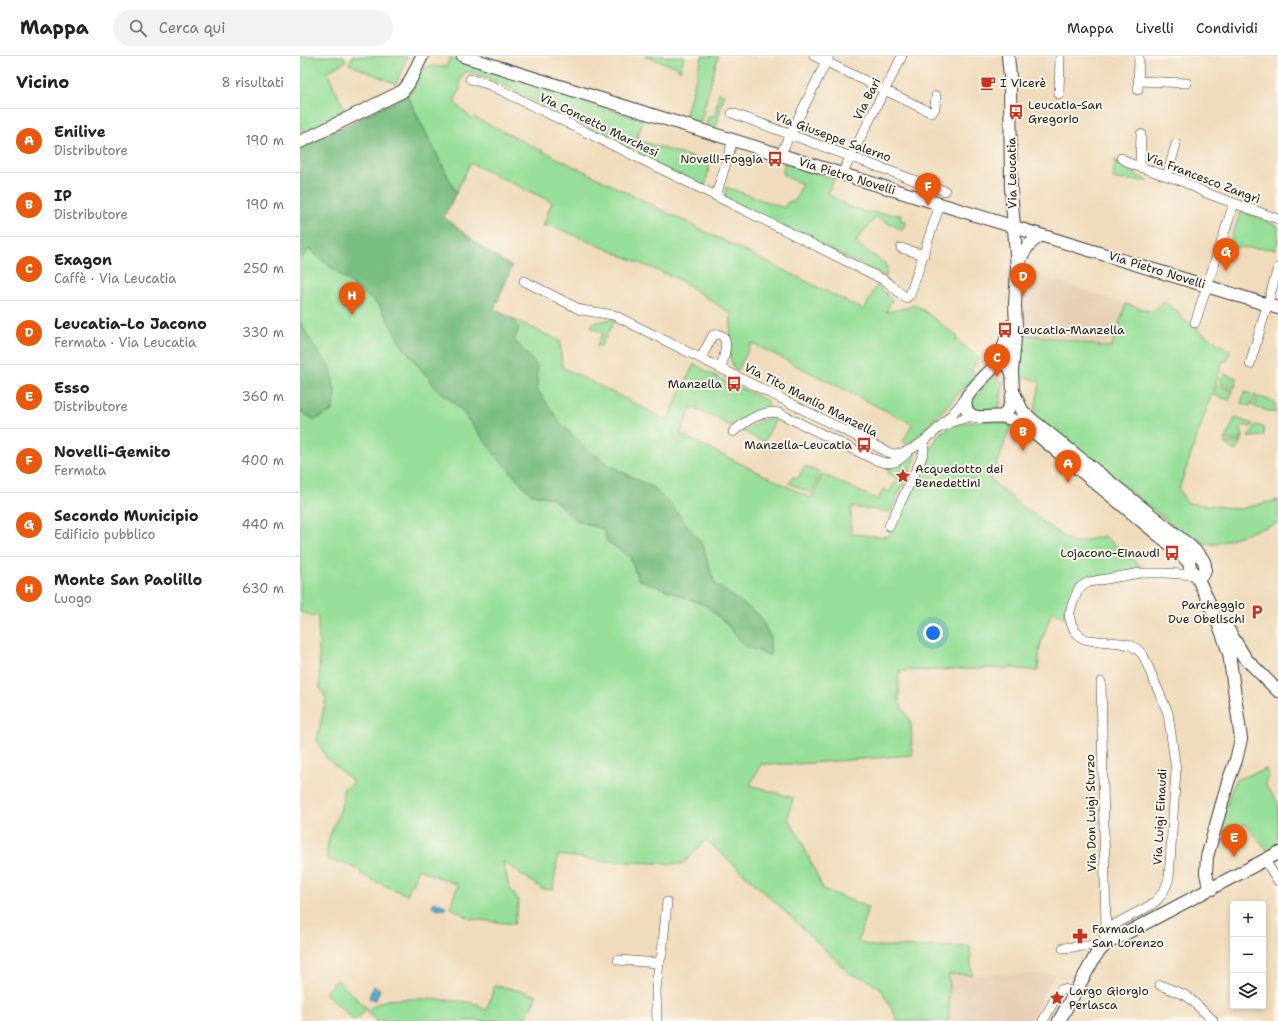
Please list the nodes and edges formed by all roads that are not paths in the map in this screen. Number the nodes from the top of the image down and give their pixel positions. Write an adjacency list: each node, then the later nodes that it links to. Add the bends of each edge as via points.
1 (422, 56): 18 (main road, via 410,83 403,91)
2 (463, 56): 17 (main road, Via Pietro Novelli)
3 (814, 56): 8 (street)
4 (902, 56): 11 (street, Via Bari)
5 (1008, 56): 33 (main road, Via Leucatia)
6 (1060, 56): 12 (street)
7 (1140, 56): 10 (street, via 1138,86)
8 (828, 59): 11 (street); 15 (street)
9 (470, 79): 28 (street, Via Concetto Marchesi, via 490,85)
10 (1187, 83)
11 (885, 90): 13 (street, via 932,113); 21 (street, Via Bari)
12 (1059, 94)
13 (936, 96)
14 (732, 113): 15 (street, Via Giuseppe Salerno)
15 (790, 134): 20 (street); 21 (street, Via Giuseppe Salerno)
16 (1141, 134): 23 (street, Via Francesco Zangrì)
17 (733, 140): 20 (main road, Via Pietro Novelli); 28 (street)
18 (300, 142)
19 (1176, 144): 25 (street, Via Francesco Zangrì)
20 (780, 155): 24 (main road, Via Pietro Novelli)
21 (851, 157): 24 (street, Via Bari); 26 (street, Via Giuseppe Salerno)
22 (1121, 158): 23 (street, Via Francesco Zangrì)
23 (1140, 168): 25 (street, Via Francesco Zangrì)
24 (842, 174): 29 (main road, Via Pietro Novelli)
25 (1167, 176): 31 (street, Via Francesco Zangrì)
26 (925, 184): 27 (street, Via Giuseppe Salerno); 29 (street)
27 (945, 191)
28 (716, 196): 36 (street, Via Concetto Marchesi, via 886,281 906,298 910,295)
29 (921, 198): 30 (main road, Via Pietro Novelli)
30 (940, 204): 33 (main road, Via Pietro Novelli); 36 (street)
31 (1234, 204): 32 (street, Via Francesco Zangrì); 40 (street)
32 (1278, 219)
33 (1014, 227): 34 (main road, Via Pietro Novelli); 37 (main road, Via Leucatia)
34 (1040, 236): 37 (main road, Via Leucatia, via 1025,248); 40 (main road, Via Pietro Novelli)
35 (901, 248): 36 (street)
36 (924, 255)
37 (1017, 267): 41 (main road, Via Leucatia)
38 (1278, 268): 42 (street)
39 (524, 281): 44 (street, Via Tito Manlio Manzella, via 581,310 614,315)
40 (1207, 286): 42 (main road, Via Pietro Novelli); 43 (street)
41 (1015, 305): 46 (main road, Via Leucatia, via 1007,340); 48 (main road, Via Leucatia)
42 (1273, 306): 45 (street)
43 (1195, 322)
44 (700, 358): 47 (street, Via Tito Manlio Manzella); 47 (street, via 713,335 718,334 726,343)
45 (1250, 364)
46 (995, 366): 48 (main road, via 1005,364); 50 (main road, Via Leucatia)
47 (721, 368): 57 (street, Via Tito Manlio Manzella)
48 (1012, 372): 49 (main road, Via Leucatia)
49 (1013, 392): 52 (main road, via 1009,408); 60 (main road, via 1023,412)
50 (967, 396): 51 (main road, via 966,409); 54 (street)
51 (973, 416): 52 (main road); 54 (street, via 951,422)
52 (1003, 416): 61 (main road, via 1029,428 1179,552)
53 (732, 432): 58 (street, Via Tito Manlio Manzella, via 749,420 764,414 779,413)
54 (933, 432): 55 (street)
55 (923, 442): 56 (street); 59 (street, via 924,451 920,462)
56 (909, 450): 57 (street, via 898,454); 58 (street, via 896,462)
57 (890, 453): 58 (street, via 886,460)
58 (880, 462)
59 (889, 526)
60 (1198, 555): 61 (main road, via 1191,556); 62 (main road, via 1206,565)
61 (1190, 564): 62 (main road, via 1190,568)
62 (1200, 574): 63 (main road); 64 (main road, via 1228,631); 74 (street, Via Luigi Einaudi, via 1140,573 1089,582 1078,590 1069,615 1075,631 1082,638 1130,645 1143,655 1168,713 1176,770 1169,878 1165,890 1153,904)
63 (1222, 633): 64 (main road); 68 (main road, via 1229,653 1241,738)
64 (1246, 659): 66 (main road)
65 (1100, 682): 74 (street, Via Don Luigi Sturzo)
66 (1278, 691)
67 (1278, 853): 69 (main road)
68 (1207, 857): 71 (main road, via 1206,873); 72 (main road)
69 (1265, 860): 70 (street); 71 (main road)
70 (1278, 881)
71 (1212, 889): 72 (main road)
72 (1197, 896): 75 (main road)
73 (667, 902): 78 (street)
74 (1106, 929): 75 (street, Via Don Luigi Sturzo)
75 (1106, 944): 76 (street); 80 (main road, via 1096,955)
76 (1063, 948)
77 (618, 960): 78 (street)
78 (659, 963): 82 (street, via 656,990)
79 (1160, 985): 81 (street, via 1187,996)
80 (1075, 992): 83 (street, via 1060,990); 84 (main road)
81 (1213, 1020)
82 (657, 1021)
83 (1043, 1021)
84 (1059, 1021)

